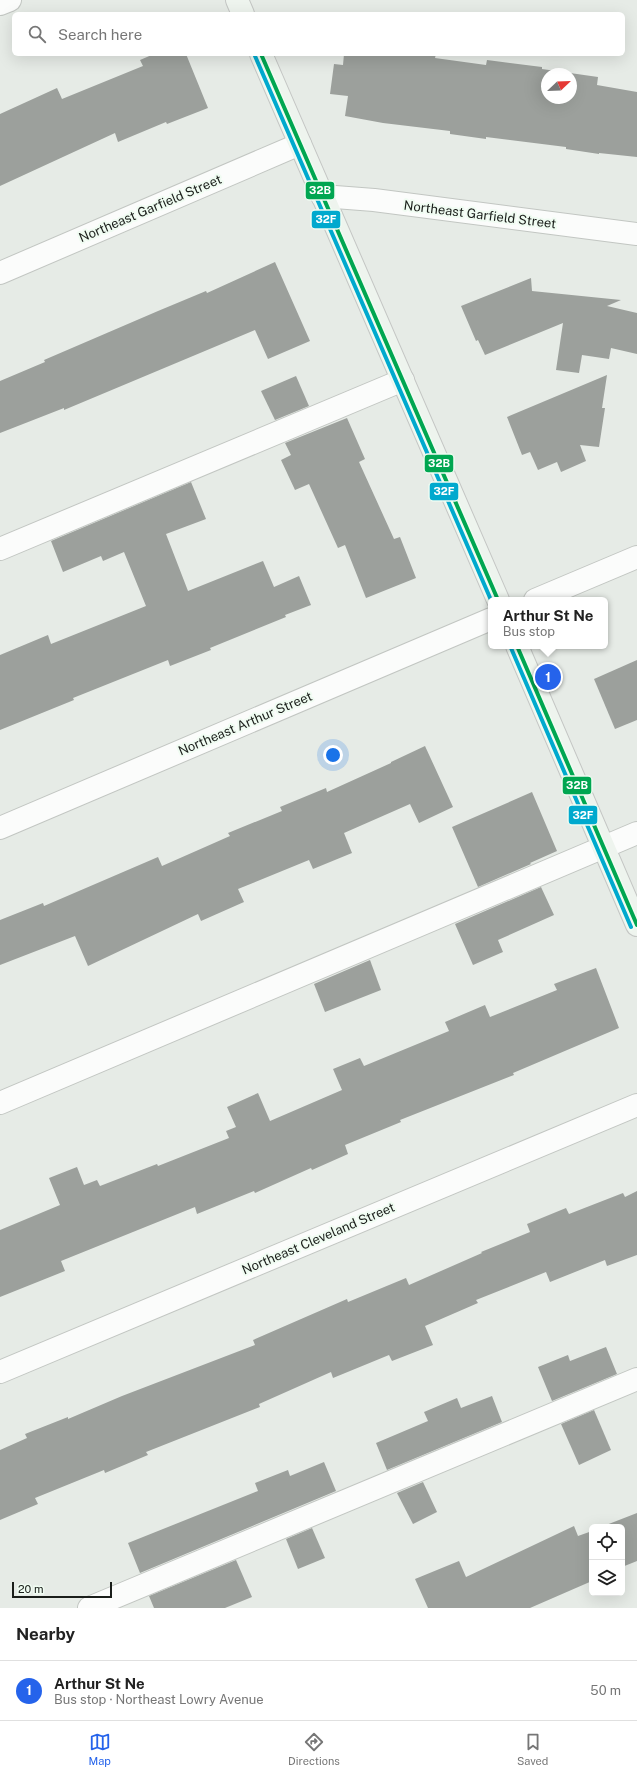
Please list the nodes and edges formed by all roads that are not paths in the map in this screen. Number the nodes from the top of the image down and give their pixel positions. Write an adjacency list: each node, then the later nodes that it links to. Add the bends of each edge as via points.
1 (10, 0): 3 (street)
2 (237, 0): 4 (main road)
3 (0, 4)
4 (242, 12)
5 (262, 56): 6 (main road)
6 (300, 144): 7 (main road); 9 (street, Northeast Garfield Street)
7 (322, 196): 8 (street, Northeast Garfield Street, via 374,200); 10 (main road)
8 (637, 234)
9 (0, 272)
10 (403, 380): 11 (street); 13 (main road)
11 (0, 549)
12 (637, 557): 14 (street)
13 (497, 597)
14 (542, 597)
15 (488, 620): 17 (street, Northeast Arthur Street)
16 (518, 649): 19 (main road)
17 (0, 828)
18 (637, 833): 19 (street)
19 (604, 847): 20 (main road); 21 (street)
20 (637, 925)
21 (0, 1103)
22 (637, 1105): 23 (street, Northeast Cleveland Street)
23 (0, 1372)
24 (637, 1379): 25 (street)
25 (89, 1608)

